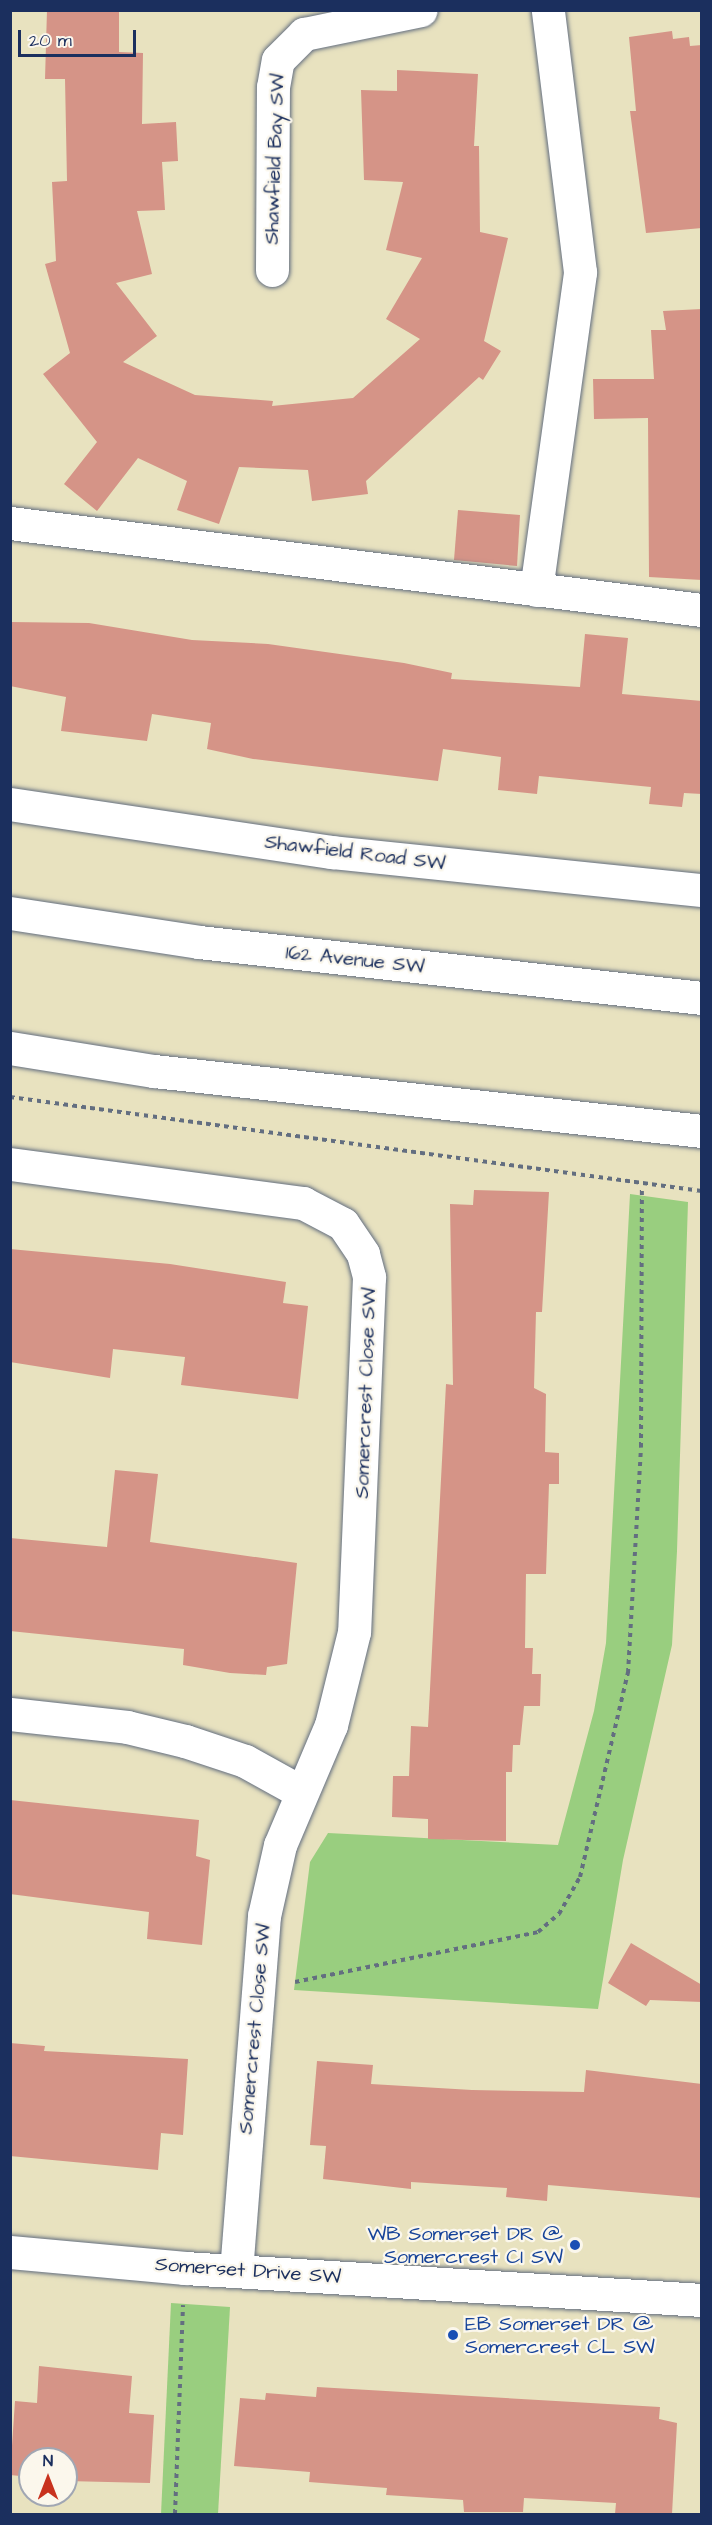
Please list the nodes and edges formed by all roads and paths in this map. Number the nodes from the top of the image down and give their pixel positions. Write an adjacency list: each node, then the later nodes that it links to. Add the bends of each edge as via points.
1 (421, 10): 3 (street, Shawfield Bay SW, via 304,34 279,60 273,87)
2 (548, 10): 5 (street, via 580,272)
3 (272, 270)
4 (10, 524): 5 (street)
5 (536, 590): 6 (street)
6 (702, 610)
7 (10, 804): 8 (street, Shawfield Road SW, via 332,852)
8 (702, 890)
9 (10, 913): 10 (street, 162 Avenue SW, via 199,942)
10 (702, 998)
11 (10, 1048): 13 (street, via 154,1071)
12 (10, 1097): 15 (path)
13 (702, 1131)
14 (10, 1164): 18 (street, Somercrest Close SW, via 303,1203 343,1224 363,1254 369,1276 354,1632 331,1725)
15 (642, 1186): 16 (path); 19 (path, via 641,1447 628,1673 580,1877 559,1914 538,1932 514,1940 293,1982)
16 (702, 1191)
17 (10, 1714): 18 (street, via 126,1727 185,1741 245,1761)
18 (301, 1792): 19 (street, Somercrest Close SW, via 273,1872)
19 (258, 1979): 22 (street, Somercrest Close SW)
20 (10, 2252): 21 (street, Somerset Drive SW)
21 (185, 2268): 22 (street, Somerset Drive SW); 24 (path)
22 (236, 2271): 23 (street, Somerset Drive SW)
23 (702, 2300)
24 (175, 2514)

